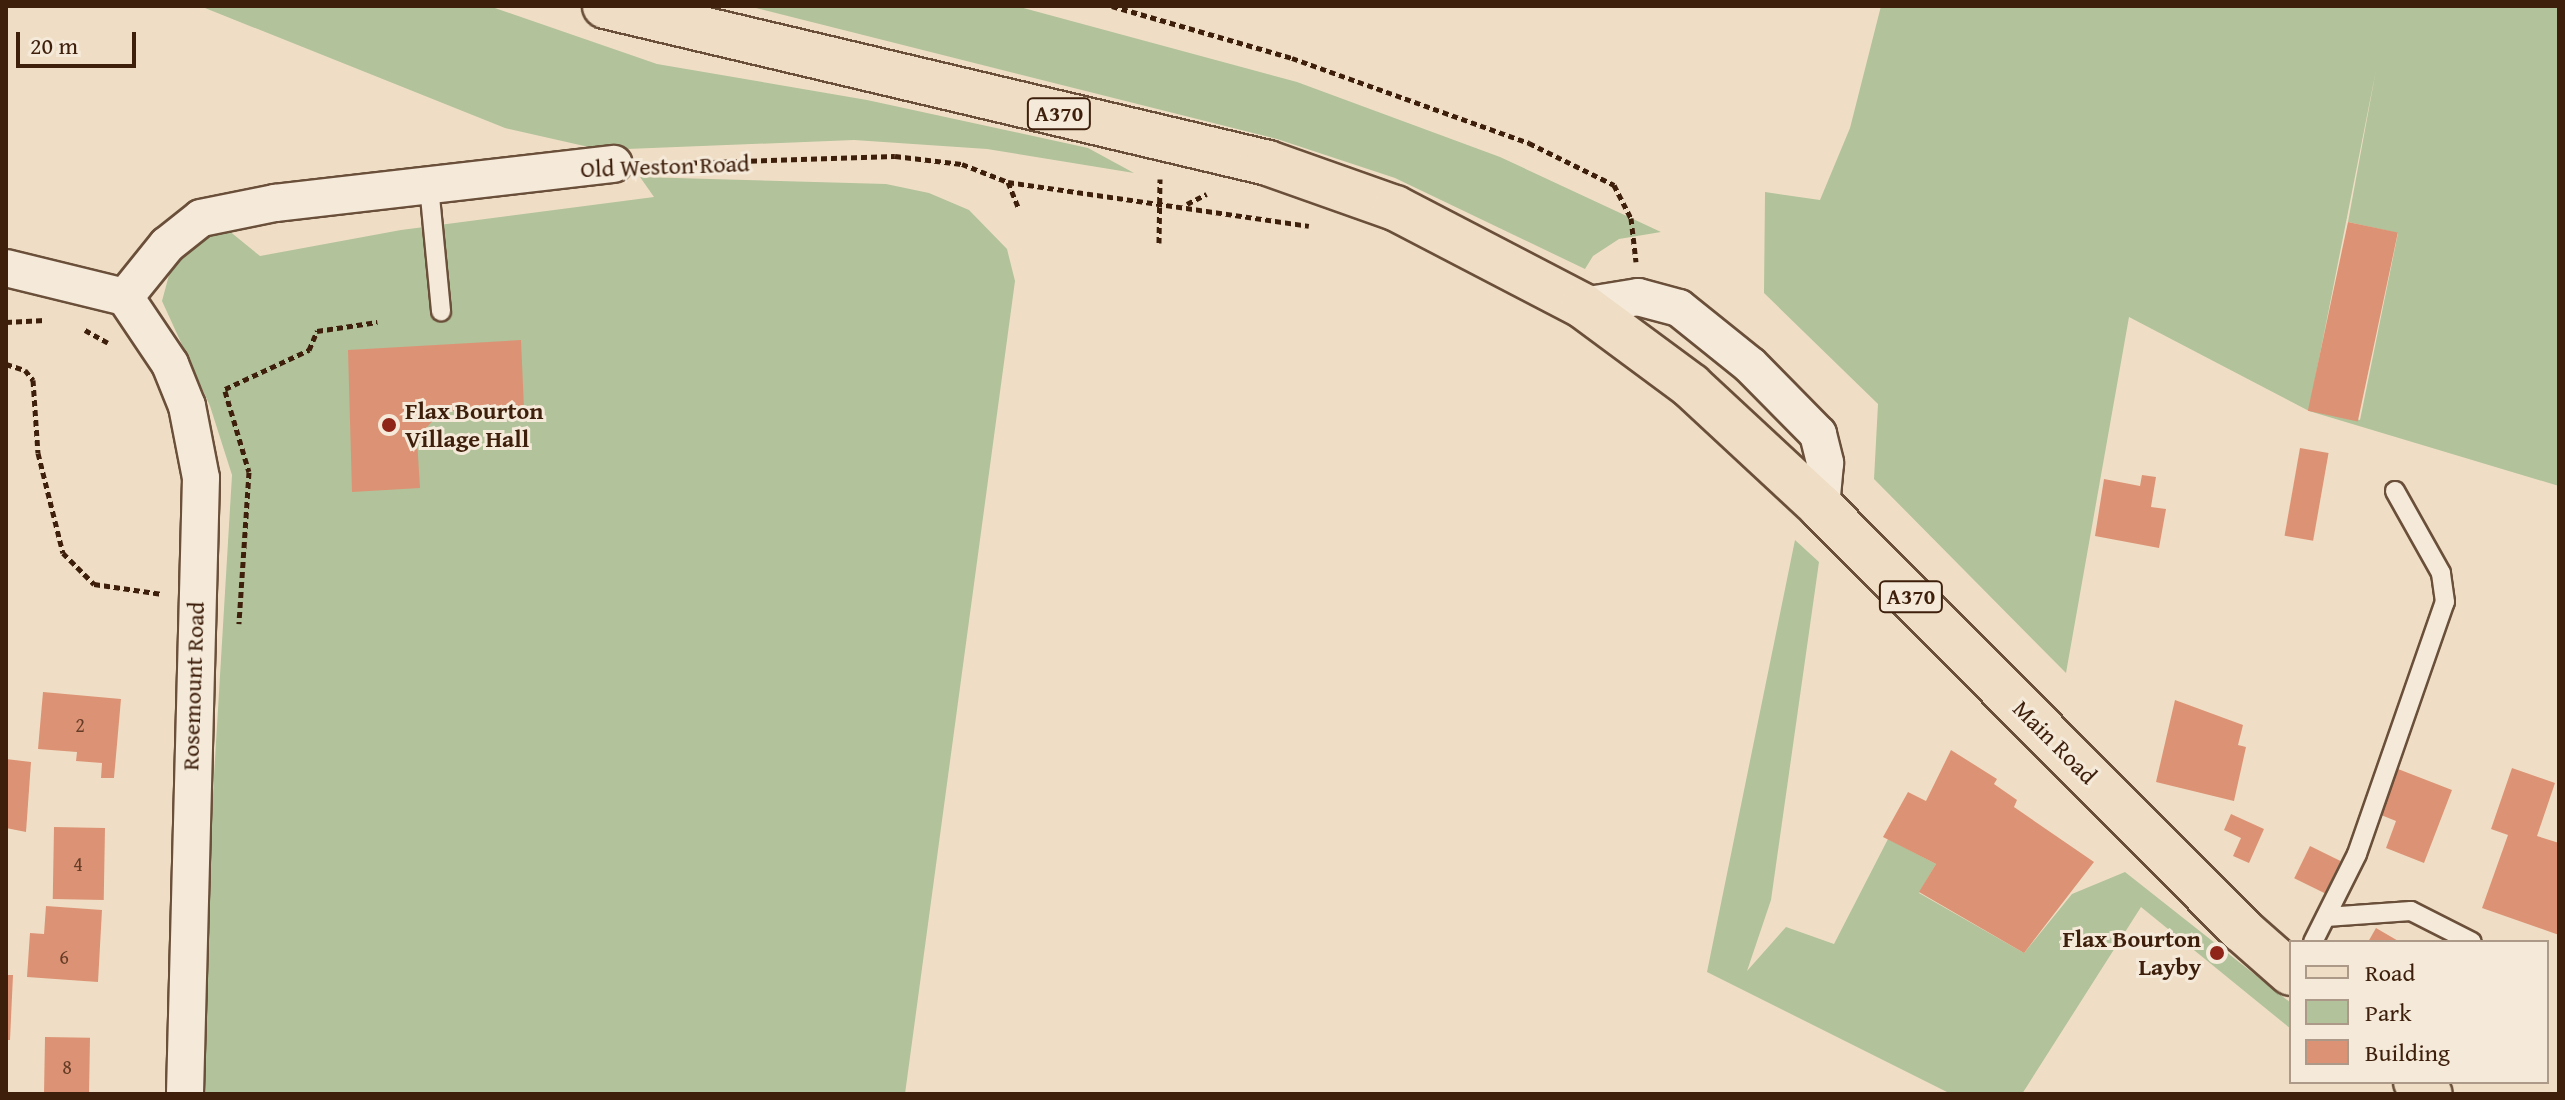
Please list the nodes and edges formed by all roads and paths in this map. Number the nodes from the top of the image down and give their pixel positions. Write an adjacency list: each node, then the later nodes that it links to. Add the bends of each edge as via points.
1 (605, 6): 3 (main road, A370)
2 (1112, 6): 13 (path, via 1292,58 1529,143 1614,185 1631,218)
3 (1164, 139): 7 (path); 14 (main road, Main Road / A370, via 1338,185 1500,259)
4 (614, 164): 5 (path, Old Weston Road, via 895,156 962,164); 6 (street, Old Weston Road)
5 (1008, 182): 7 (path, Old Weston Road); 8 (path)
6 (429, 186): 12 (street, Old Weston Road, via 275,203 201,218 167,245); 15 (lane)
7 (1158, 201): 9 (path, Old Weston Road); 10 (path)
8 (1019, 209)
9 (1326, 229)
10 (1159, 243)
11 (6, 268): 12 (street)
12 (125, 297): 25 (street, Rosemount Road, via 170,364 194,423 201,478)
13 (1638, 297): 14 (street); 24 (street, via 1679,308 1708,330 1818,434 1825,463)
14 (1583, 306): 24 (main road, Main Road / A370, via 1691,386)
15 (441, 311)
16 (51, 320): 17 (path)
17 (6, 322)
18 (377, 322): 22 (path, via 317,331 309,350)
19 (78, 326): 20 (path)
20 (114, 348)
21 (6, 364): 25 (path, via 25,370 33,380 40,461 63,553 94,584)
22 (225, 389)
23 (2395, 491): 26 (lane, via 2441,573 2445,602 2391,766)
24 (1821, 507): 29 (main road, Main Road / A370)
25 (195, 599): 30 (street, Rosemount Road)
26 (2326, 917): 27 (lane); 28 (lane, via 2411,911)
27 (2314, 940)
28 (2468, 940)
29 (2289, 971)
30 (185, 1094)

